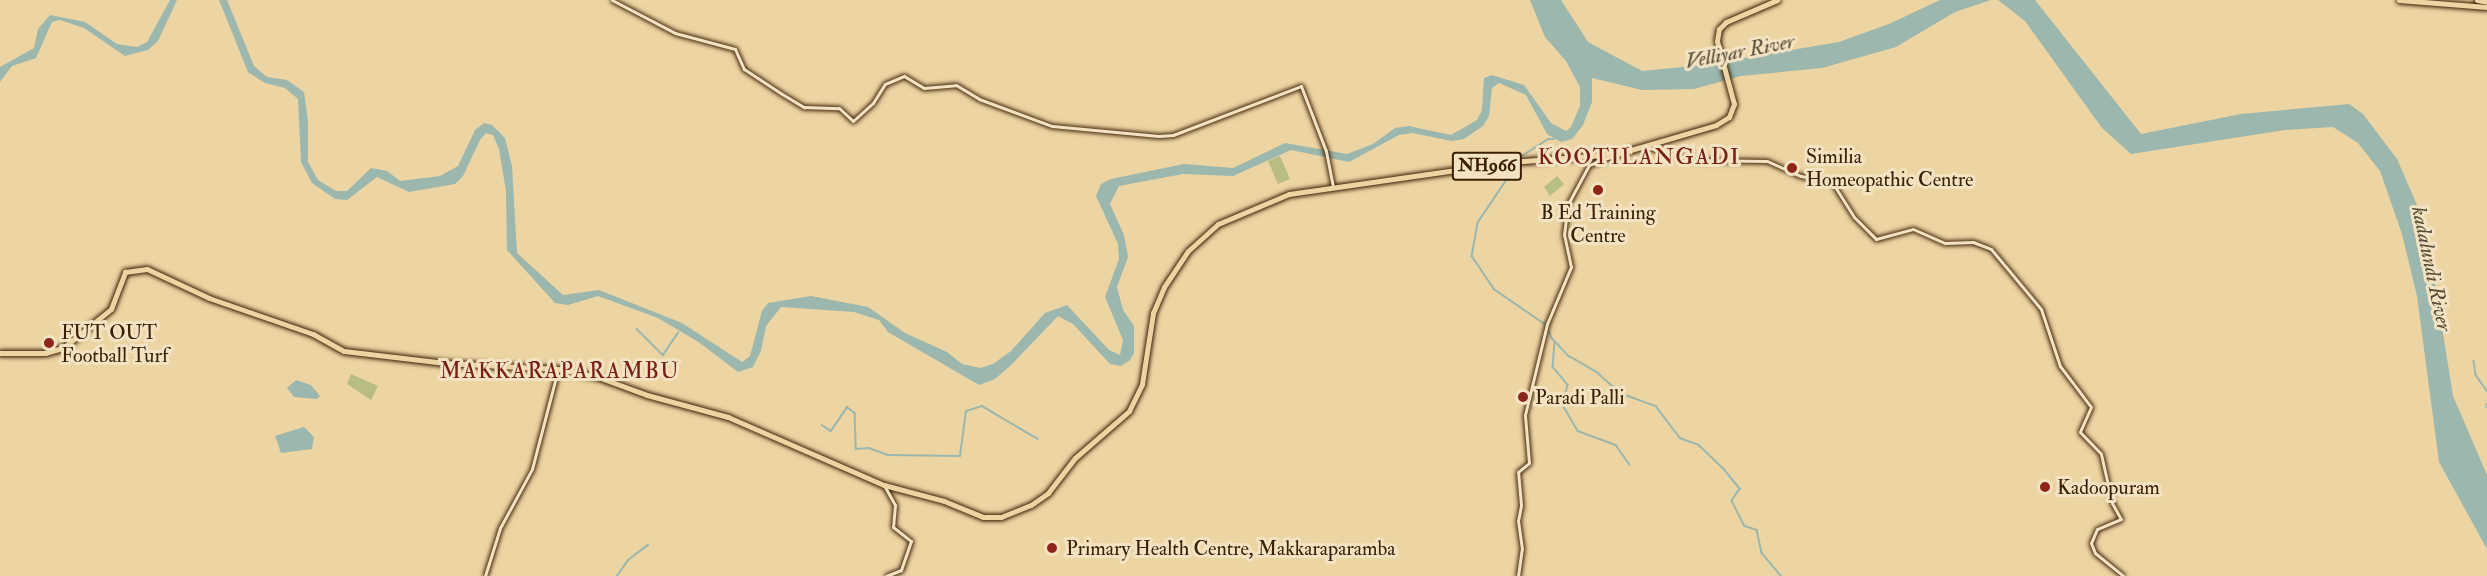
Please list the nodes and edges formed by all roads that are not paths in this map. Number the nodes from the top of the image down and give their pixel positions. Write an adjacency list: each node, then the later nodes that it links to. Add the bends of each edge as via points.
1 (612, 0): 8 (main road, via 675,33 735,49 744,69 782,94 804,107 839,108 853,121 873,103 885,84 904,76 924,88 956,85 979,99 1052,126 1160,136 1173,135 1301,86 1326,151)
2 (1778, 0): 6 (highway, NH966, via 1722,24 1717,35 1719,50 1734,104 1723,121)
3 (2399, 0): 5 (highway)
4 (2477, 0): 5 (highway)
5 (2487, 4)
6 (1646, 147): 7 (highway, NH966); 15 (main road, via 1694,160 1767,161 1801,176 1832,182 1854,217 1876,239 1912,229 1946,243 1979,243 1991,249 2041,309 2060,366 2091,407 2080,432 2101,454 2112,503 2121,519 2097,529 2091,543 2095,553)
7 (1613, 154): 8 (highway, NH966, via 1510,162); 14 (main road, via 1589,165 1567,210 1564,235 1571,267 1547,324 1525,415 1529,463 1518,472 1522,549)
8 (1333, 188): 11 (highway, NH966, via 1289,194 1259,204 1218,224 1195,243 1158,298 1145,372 1134,403 1115,425 1075,458 1056,486 1031,505 1001,518 983,517 944,501)
9 (0, 353): 10 (highway, NH966, via 45,353 63,348 111,309 125,272 147,269 209,298 313,334 344,351 446,363)
10 (558, 369): 11 (highway, NH966, via 598,377 728,417); 12 (main road, via 532,469 500,528)
11 (884, 485): 13 (main road, via 895,505 893,527 911,541 901,570)
12 (485, 576)
13 (886, 576)
14 (1518, 576)
15 (2123, 576)

